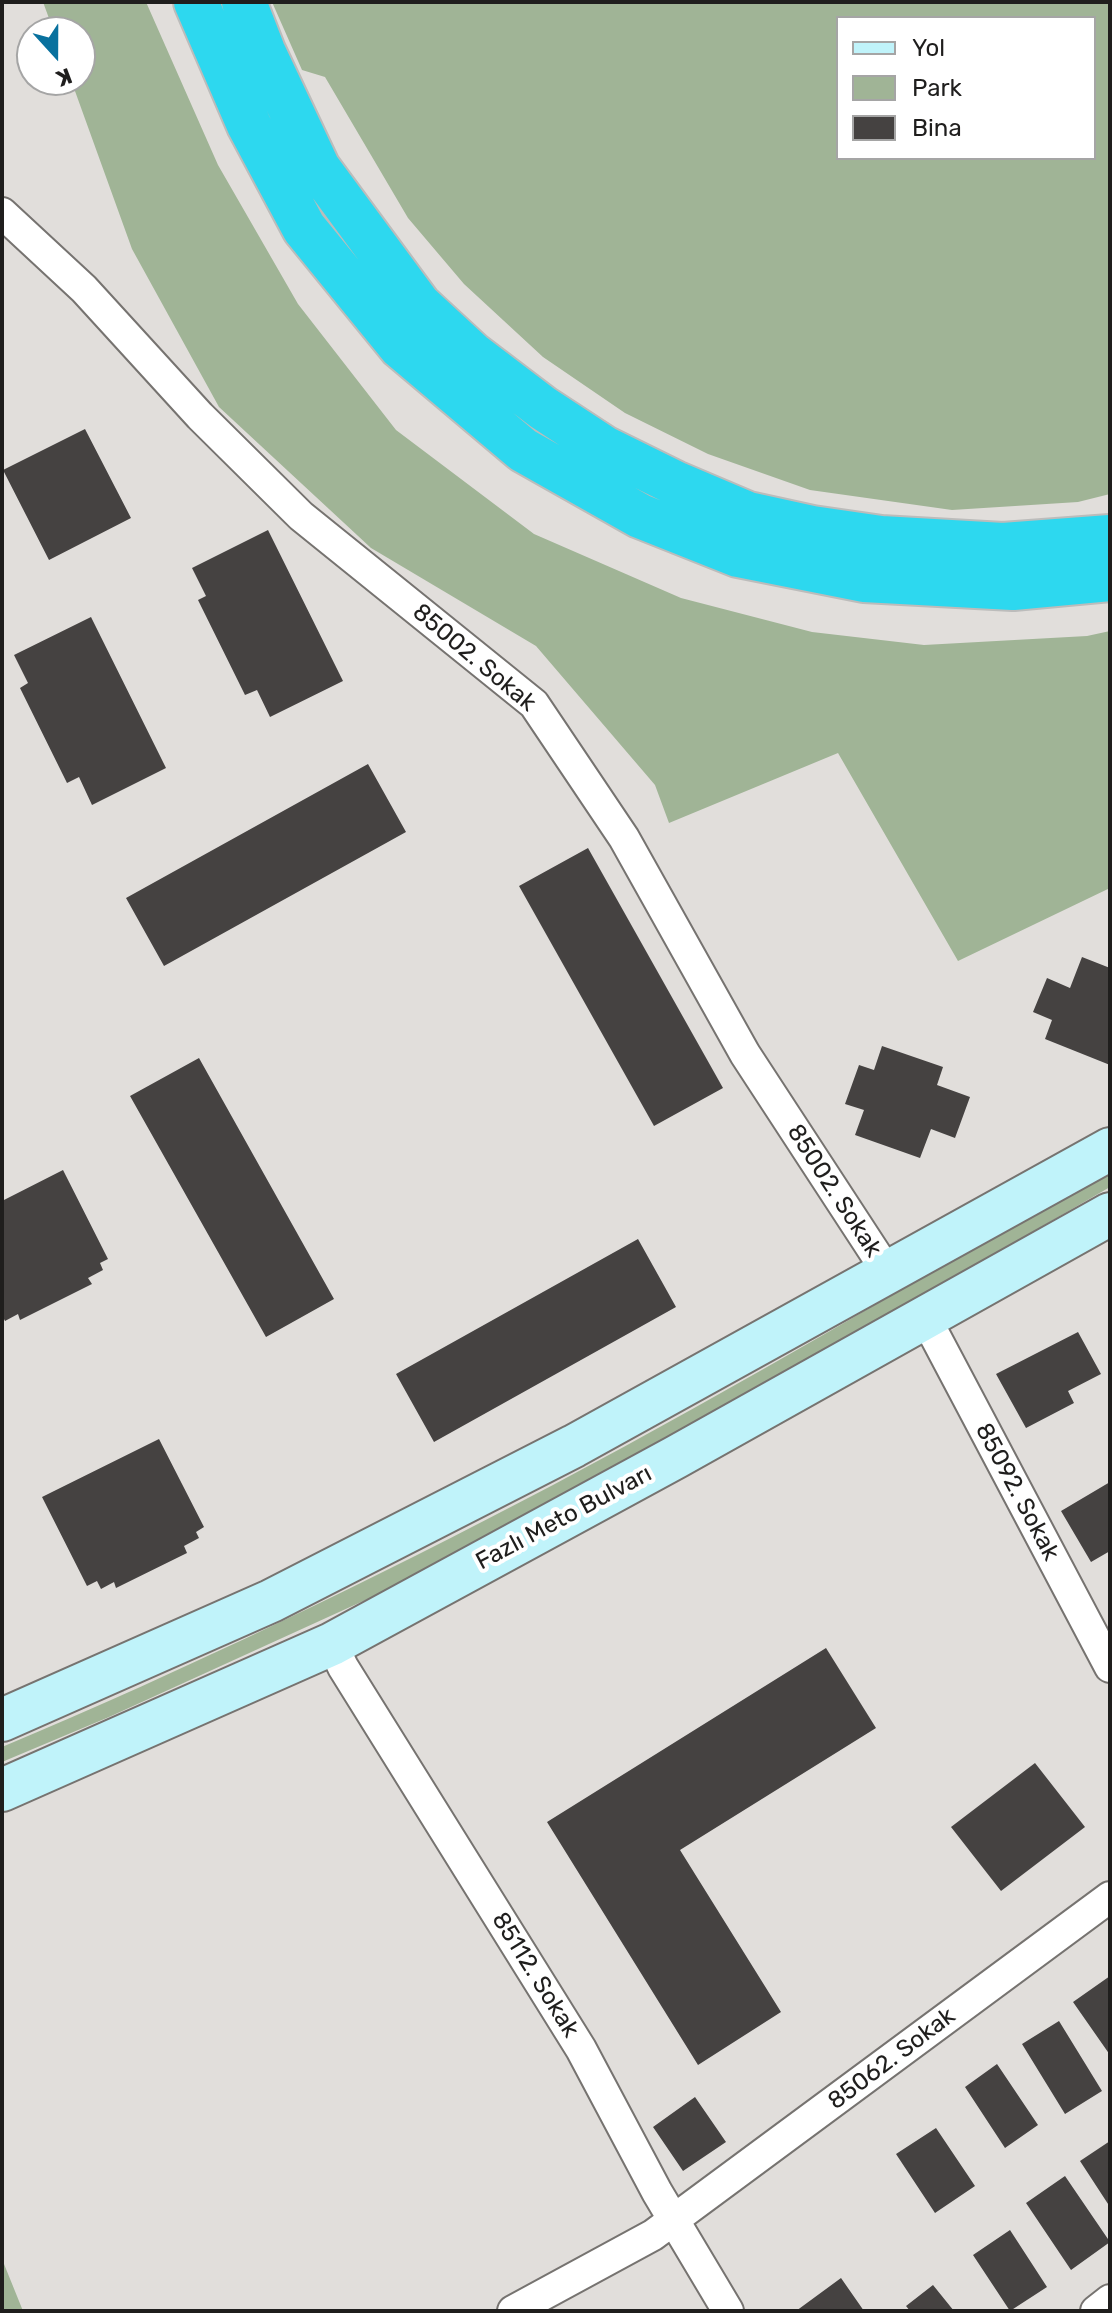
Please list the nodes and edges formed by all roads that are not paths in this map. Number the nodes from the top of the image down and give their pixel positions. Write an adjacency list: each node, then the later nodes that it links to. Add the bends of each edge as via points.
1 (196, 2): 5 (highway, via 249,125 304,228 401,347 523,450 640,516 738,555 879,581 1013,588)
2 (244, 2): 4 (highway, via 318,168 419,305 472,354 604,448 748,514 812,528 1003,545)
3 (2, 213): 8 (street, 85002. Sokak, via 84,289 301,516 534,704 624,838 745,1054)
4 (1110, 537)
5 (1110, 579)
6 (1110, 1149): 8 (main road)
7 (1110, 1214): 9 (main road, Fazlı Meto Bulvarı)
8 (888, 1273): 12 (main road, via 574,1446 271,1601)
9 (925, 1317): 10 (main road, Fazlı Meto Bulvarı); 11 (street, 85092. Sokak)
10 (332, 1644): 13 (main road, Fazlı Meto Bulvarı); 15 (street, 85112. Sokak, via 581,2049)
11 (1110, 1667)
12 (2, 1720)
13 (2, 1790)
14 (1110, 1897): 15 (street, 85062. Sokak)
15 (673, 2220): 17 (street, 85062. Sokak); 18 (street, 85112. Sokak)
16 (1110, 2300): 19 (street)
17 (513, 2311)
18 (728, 2311)
19 (1096, 2311)

